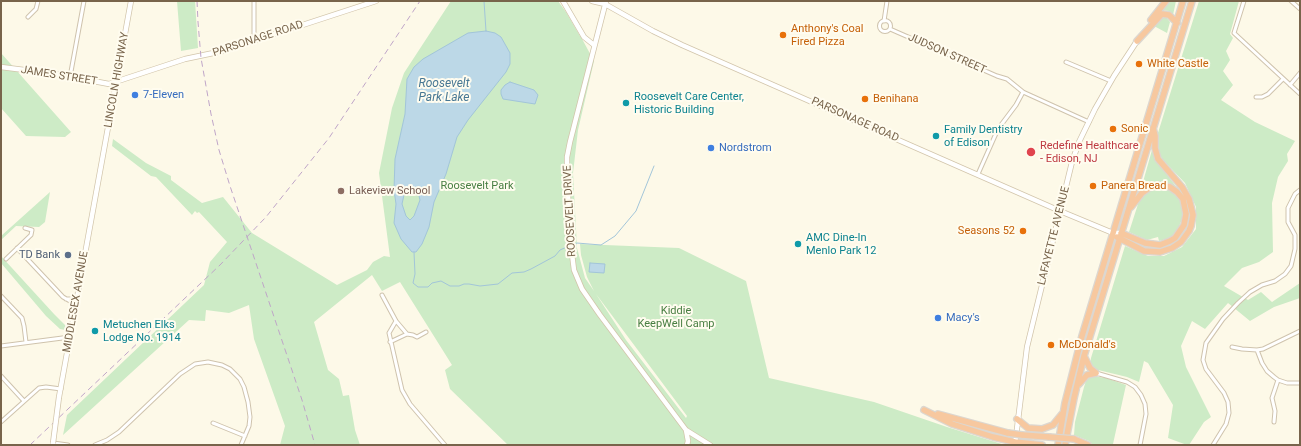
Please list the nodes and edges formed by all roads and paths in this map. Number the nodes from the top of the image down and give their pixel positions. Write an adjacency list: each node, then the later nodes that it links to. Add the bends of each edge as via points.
1 (38, 1): 16 (street, via 36,9)
2 (84, 1): 26 (street)
3 (131, 1): 29 (street, LINCOLN HIGHWAY)
4 (254, 1): 20 (street)
5 (376, 1): 20 (street, PARSONAGE ROAD)
6 (563, 1): 22 (street, via 584,37)
7 (592, 1): 14 (street, PARSONAGE ROAD)
8 (887, 1): 17 (street)
9 (1166, 1): 21 (highway)
10 (1183, 1): 18 (highway)
11 (1192, 1): 35 (highway)
12 (1244, 1): 27 (street, via 1234,33)
13 (1291, 1): 15 (street)
14 (605, 3): 22 (street, ROOSEVELT DRIVE); 37 (street, PARSONAGE ROAD, via 668,38)
15 (1300, 9)
16 (28, 17)
17 (884, 21): 19 (street, via 889,23); 19 (street, via 880,24 880,29 884,32)
18 (1177, 24): 21 (highway, via 1169,15 1162,14); 42 (highway)
19 (890, 29): 31 (street, JUDSON STREET, via 1004,79)
20 (254, 41): 29 (street, PARSONAGE ROAD, via 185,59)
21 (1136, 41): 28 (street, LAFAYETTE AVENUE)
22 (594, 45): 75 (street, ROOSEVELT DRIVE, via 567,157 570,238 574,270 582,289)
23 (1066, 62): 28 (street)
24 (1, 67): 26 (street, JAMES STREET)
25 (1300, 73): 30 (street)
26 (70, 77): 29 (street, JAMES STREET, via 109,84)
27 (1282, 79): 30 (street); 33 (street, via 1268,94)
28 (1111, 81): 34 (street, LAFAYETTE AVENUE)
29 (116, 82): 36 (street, LINCOLN HIGHWAY)
30 (1290, 85): 32 (street)
31 (1022, 92): 34 (street, JUDSON STREET); 37 (street, via 1016,106 998,129)
32 (1300, 94)
33 (1256, 97)
34 (1089, 122): 40 (street, LAFAYETTE AVENUE, via 1075,152)
35 (1153, 127): 39 (highway); 46 (highway, via 1154,148 1158,159 1189,199 1193,215 1191,226 1181,242 1167,250 1144,251)
36 (102, 160): 51 (street, MIDDLESEX AVENUE)
37 (978, 174): 40 (street, PARSONAGE ROAD)
38 (1300, 190): 45 (street, via 1288,208 1288,222)
39 (1128, 210): 43 (highway); 43 (highway, via 1145,190 1162,185 1172,188 1181,196 1186,214 1179,234 1164,244 1150,245)
40 (1060, 211): 42 (street, PARSONAGE ROAD); 71 (street, LAFAYETTE AVENUE, via 1027,347)
41 (24, 228): 47 (street, via 32,230 31,235)
42 (1113, 233): 43 (street, PARSONAGE ROAD); 46 (highway); 70 (highway, via 1082,336)
43 (1121, 233): 46 (highway)
44 (1300, 234): 45 (street)
45 (1295, 235): 90 (street, via 1292,266 1275,281 1250,292 1238,302 1206,343 1203,360 1206,369 1224,393 1229,413 1226,424)
46 (1119, 239): 62 (highway)
47 (17, 248): 48 (street); 51 (street, via 63,297)
48 (6, 259)
49 (382, 295): 52 (street)
50 (1, 296): 57 (street, via 22,318)
51 (77, 300): 56 (street, MIDDLESEX AVENUE)
52 (396, 321): 55 (street); 58 (street, via 389,333)
53 (1300, 331): 61 (street)
54 (426, 332): 55 (street, via 417,337)
55 (407, 334): 58 (street)
56 (70, 337): 57 (street); 68 (street, MIDDLESEX AVENUE)
57 (26, 342): 59 (street)
58 (390, 342): 82 (street, via 406,398)
59 (1, 346)
60 (1232, 347): 61 (street)
61 (1257, 350): 65 (street, via 1266,371)
62 (1084, 356): 63 (highway, via 1090,368); 67 (highway)
63 (1096, 373): 67 (highway, via 1087,375); 89 (street, via 1127,382 1141,395 1146,414)
64 (1, 376): 69 (street)
65 (1278, 380): 66 (street, via 1287,383); 73 (street, via 1272,398)
66 (1300, 382)
67 (1077, 385): 87 (highway)
68 (61, 389): 69 (street, via 42,387); 78 (street, MIDDLESEX AVENUE, bridge)
69 (24, 401): 72 (street)
70 (1064, 412): 71 (highway, via 1053,425 1042,429 1028,428); 86 (highway)
71 (1017, 419): 77 (street, LAFAYETTE AVENUE)
72 (1, 422)
73 (1274, 422)
74 (213, 423): 76 (street)
75 (686, 430): 83 (street); 84 (street, ROOSEVELT DRIVE)
76 (245, 436): 80 (street, via 249,426 249,409 240,379 222,364 208,362 195,364 180,374 108,442); 81 (street)
77 (1015, 443): 85 (highway); 88 (highway, bridge, via 952,424 924,410 1008,433 1074,440)
78 (52, 444): 79 (street)
79 (68, 445)
80 (95, 445)
81 (241, 445)
82 (445, 445)
83 (687, 445)
84 (710, 445)
85 (1042, 445)
86 (1058, 445)
87 (1065, 445)
88 (1088, 445)
89 (1140, 445)
90 (1213, 445)

